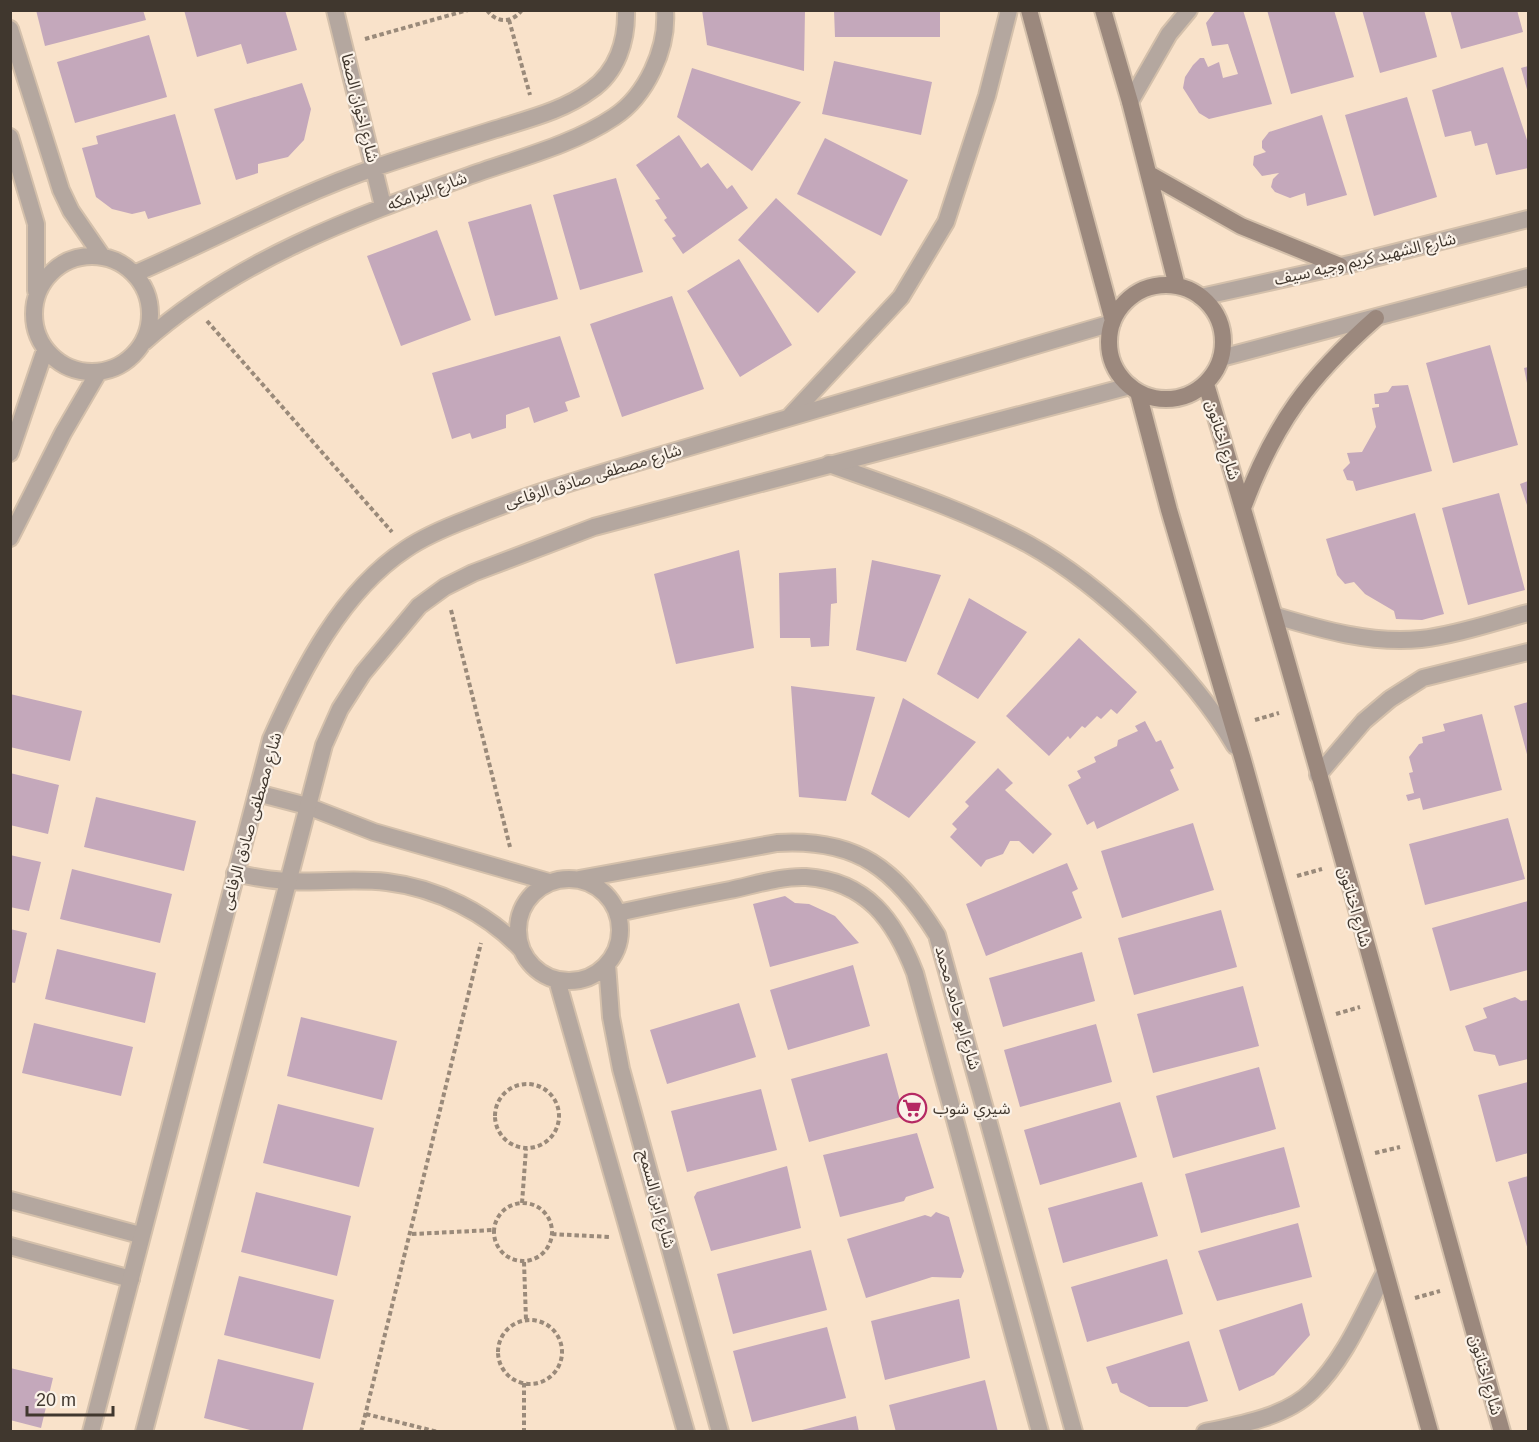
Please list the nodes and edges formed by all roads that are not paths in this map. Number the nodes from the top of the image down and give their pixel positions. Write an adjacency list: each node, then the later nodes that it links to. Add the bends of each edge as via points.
1 (335, 10): 11 (street, شارع اخوان الصفا)
2 (626, 10): 11 (street, via 621,48 607,76 591,90 536,116)
3 (665, 10): 13 (street, شارع البرامكه, via 660,48 650,75 636,98 615,117 563,142)
4 (1009, 10): 30 (street, via 963,173 941,231 901,297)
5 (1029, 10): 23 (main road)
6 (1103, 10): 9 (main road)
7 (1189, 10): 9 (street, via 1169,34)
8 (10, 29): 15 (street, via 61,190)
9 (1130, 102): 12 (main road)
10 (10, 137): 20 (street, via 36,224)
11 (374, 168): 13 (street, شارع اخوان الصفا); 17 (street)
12 (1149, 174): 16 (main road, via 1241,226); 19 (main road)
13 (383, 206): 24 (street, شارع البرامكه, via 257,262 191,303)
14 (1528, 219): 16 (street, شارع الشهيد كريم وجيه سيف)
15 (102, 256): 17 (street); 20 (street, via 81,256 62,264 46,277)
16 (1340, 266): 21 (street, شارع الشهيد كريم وجيه سيف)
17 (134, 274): 24 (street, via 149,299 150,321)
18 (1528, 277): 22 (street)
19 (1177, 286): 21 (main road); 23 (main road, via 1158,285 1139,291 1123,304)
20 (36, 295): 25 (street, via 36,333)
21 (1201, 297): 26 (main road, via 1218,318 1222,331)
22 (1376, 318): 26 (street); 33 (main road, via 1308,384 1265,453)
23 (1112, 322): 29 (main road, via 1109,350 1120,376); 30 (street, شارع مصطفى صادق الرفاعى)
24 (144, 342): 27 (street, via 117,368)
25 (45, 350): 27 (street, via 78,371); 31 (street)
26 (1221, 358): 28 (main road)
27 (98, 373): 34 (street)
28 (1206, 384): 29 (main road, via 1180,398 1151,398); 33 (main road, شارع اخناتون)
29 (1134, 389): 32 (street); 38 (main road)
30 (791, 416): 40 (street, شارع مصطفى صادق الرفاعى, via 508,502 406,548 357,594 320,644 271,739)
31 (10, 453)
32 (829, 464): 38 (street, via 987,525 1028,544 1074,574 1177,668 1223,726); 41 (street, via 594,527 546,543 445,587 412,614 363,673 340,709 324,745)
33 (1243, 508): 36 (main road, شارع اخناتون)
34 (10, 538)
35 (1528, 613): 36 (street, via 1422,639 1390,640 1333,633)
36 (1276, 616): 39 (main road, شارع اخناتون)
37 (1528, 652): 39 (street, via 1423,678 1364,721)
38 (1243, 760): 53 (main road)
39 (1318, 775): 63 (main road, شارع اخناتون)
40 (257, 794): 41 (street); 42 (street, شارع مصطفى صادق الرفاعى)
41 (307, 806): 44 (street); 45 (street, via 374,831)
42 (236, 873): 44 (street); 51 (street, شارع مصطفى صادق الرفاعى)
43 (579, 879): 45 (street); 46 (street, via 603,891); 60 (street, شارع ابو حامد محمد, via 807,841 843,848 878,864 896,879 937,935)
44 (287, 882): 47 (street, via 389,882 428,892 487,918); 56 (street)
45 (549, 882): 47 (street, via 532,893 521,910 518,930)
46 (618, 913): 48 (street, via 620,940); 59 (street, شارع ابو حامد محمد, via 806,877 862,894 886,916 903,942 915,973)
47 (522, 950): 49 (street, via 542,974)
48 (608, 964): 49 (street, via 585,979); 58 (street, شارع ابن السمح, via 611,1017 621,1069)
49 (557, 980): 57 (street)
50 (10, 1200): 51 (street)
51 (140, 1235): 54 (street, شارع مصطفى صادق الرفاعى)
52 (10, 1246): 54 (street)
53 (1384, 1274): 61 (street, via 1349,1343 1311,1393 1291,1406 1239,1425); 62 (main road)
54 (131, 1279): 55 (street, شارع مصطفى صادق الرفاعى)
55 (91, 1431)
56 (144, 1431)
57 (686, 1431)
58 (720, 1431)
59 (1040, 1431)
60 (1074, 1431)
61 (1205, 1431)
62 (1430, 1431)
63 (1502, 1431)

